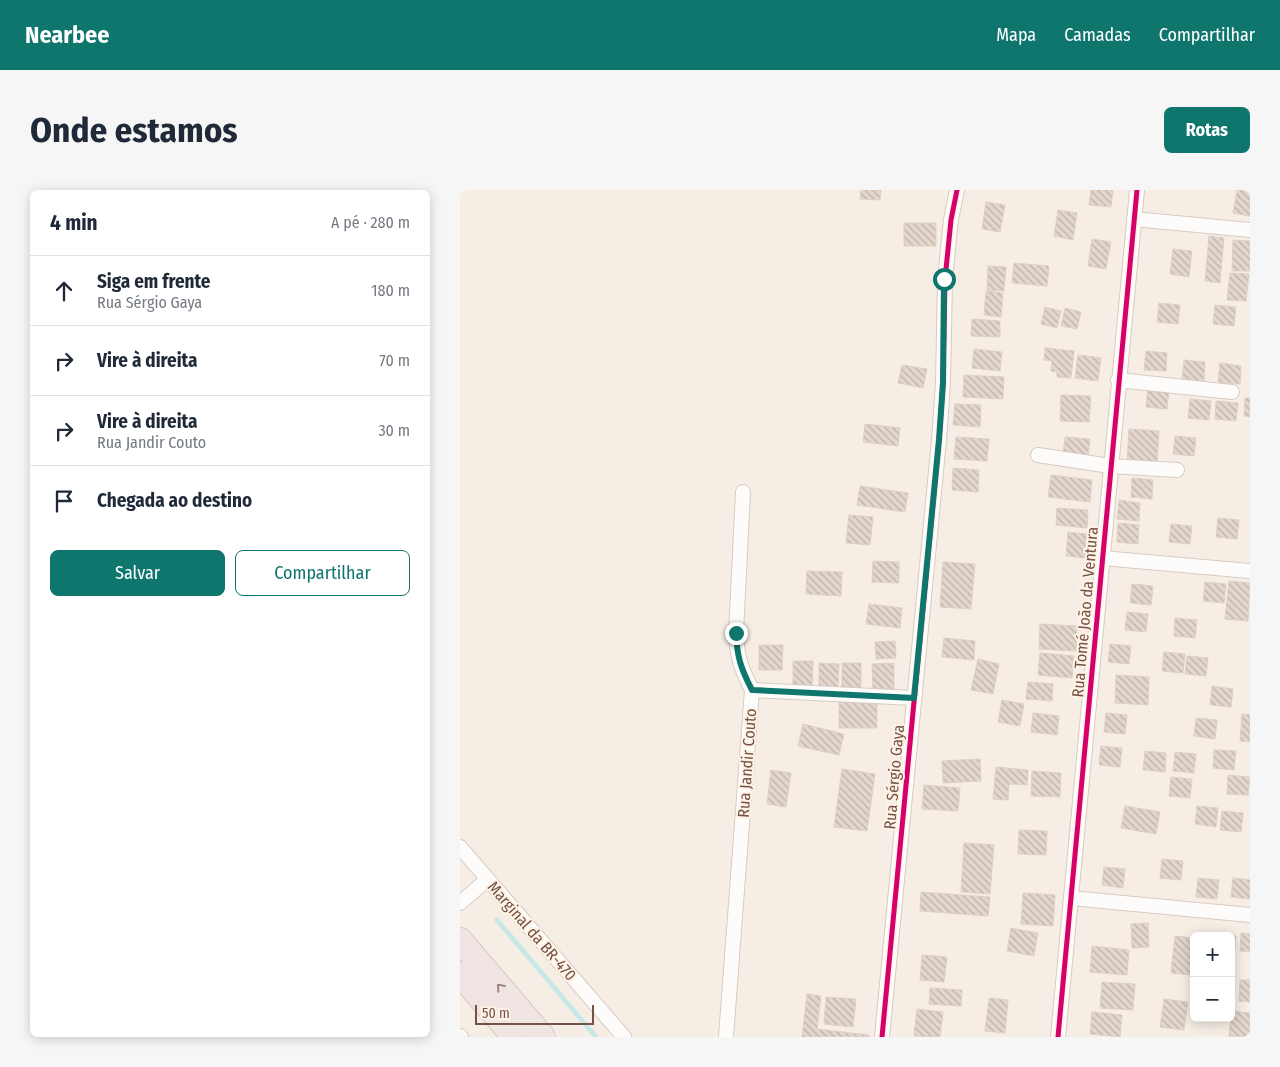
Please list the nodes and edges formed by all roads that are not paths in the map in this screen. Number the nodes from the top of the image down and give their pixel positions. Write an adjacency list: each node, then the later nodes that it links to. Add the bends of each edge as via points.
1 (956, 190): 14 (street, Rua Sérgio Gaya, via 944,279 939,440)
2 (1137, 190): 3 (street, Rua Tomé João da Ventura)
3 (1134, 219): 4 (street); 5 (street, Rua Tomé João da Ventura)
4 (1250, 230)
5 (1118, 380): 6 (street); 8 (street, Rua Tomé João da Ventura)
6 (1232, 392)
7 (1038, 455): 8 (street)
8 (1110, 466): 9 (street); 11 (street, Rua Tomé João da Ventura)
9 (1177, 470)
10 (743, 492): 13 (street, Rua Jandir Couto, via 736,640 741,669)
11 (1102, 558): 12 (street); 17 (street, Rua Tomé João da Ventura)
12 (1250, 571)
13 (752, 690): 14 (street); 25 (street, Rua Jandir Couto)
14 (914, 698): 26 (street, Rua Sérgio Gaya)
15 (460, 847): 16 (street, Marginal da BR-470)
16 (488, 880): 18 (street); 24 (street, Marginal da BR-470)
17 (1071, 898): 19 (street); 27 (street, Rua Tomé João da Ventura)
18 (460, 903)
19 (1250, 915)
20 (460, 940): 23 (highway, one-way to 20)
21 (460, 974): 22 (highway)
22 (514, 1037)
23 (544, 1037)
24 (624, 1037)
25 (726, 1037)
26 (882, 1037)
27 (1058, 1037)

